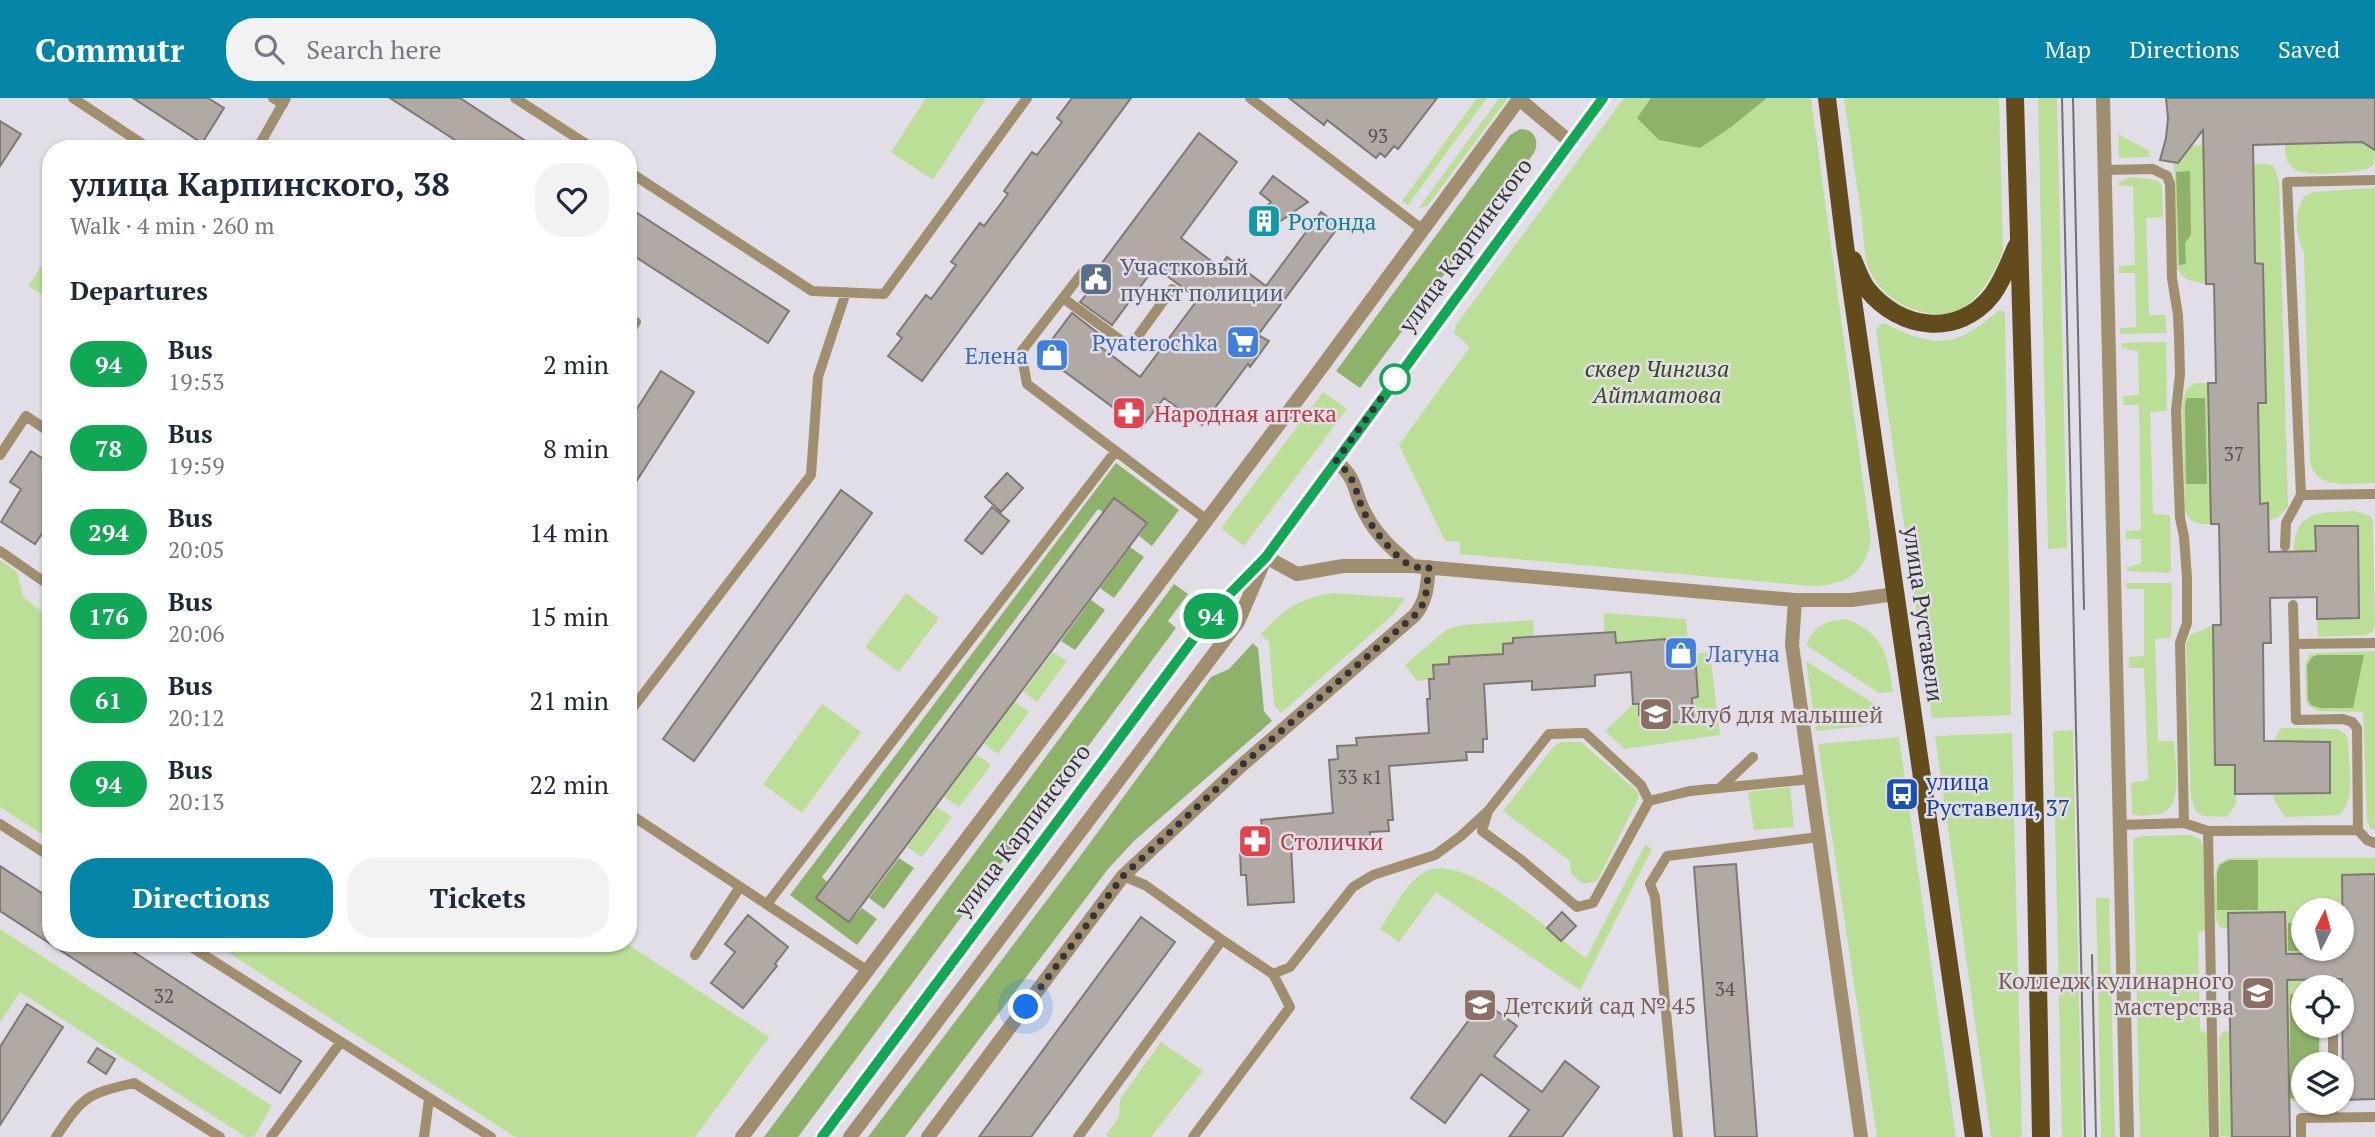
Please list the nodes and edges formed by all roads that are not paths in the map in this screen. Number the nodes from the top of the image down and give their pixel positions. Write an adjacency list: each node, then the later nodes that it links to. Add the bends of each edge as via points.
1 (73, 98): 11 (lane)
2 (515, 98): 13 (lane)
3 (1027, 98): 23 (lane, via 884,294)
4 (1250, 98): 18 (lane)
5 (1603, 98): 14 (street, улица Карпинского)
6 (1827, 98): 20 (main road, улица Руставели)
7 (2015, 98): 19 (main road)
8 (2103, 98): 15 (street)
9 (1519, 99): 14 (street); 18 (street)
10 (281, 100): 12 (lane)
11 (136, 140)
12 (261, 140)
13 (580, 140)
14 (1569, 141): 28 (street, улица Карпинского)
15 (2105, 170): 50 (lane, via 2153,169 2167,176 2170,184 2187,622 2180,643); 52 (street)
16 (637, 177): 23 (lane, via 812,290)
17 (2375, 180): 30 (lane, via 2287,182)
18 (1423, 230): 31 (street)
19 (2018, 240): 20 (main road, via 2004,276 1975,312 1954,323 1931,324 1888,308 1867,288); 84 (main road)
20 (1845, 244): 38 (main road, улица Руставели)
21 (1083, 272): 24 (lane)
22 (1172, 289): 24 (lane, via 1130,347)
23 (846, 292): 43 (lane, via 818,376 811,475)
24 (1063, 298): 26 (lane, via 1021,352 1027,384)
25 (42, 426): 27 (lane, via 26,416)
26 (1115, 452): 31 (lane); 60 (lane)
27 (0, 455)
28 (1336, 461): 34 (street, улица Карпинского); 35 (street, via 1351,474 1375,531)
29 (2375, 494): 30 (lane)
30 (2301, 495): 32 (lane, via 2286,523)
31 (1207, 520): 64 (street)
32 (2285, 546)
33 (0, 551): 37 (lane)
34 (1266, 557): 35 (street, via 1297,575 1343,566); 76 (street, улица Карпинского, via 1218,606); 77 (street, улица Карпинского, via 1238,622)
35 (1412, 566): 36 (street)
36 (1429, 567): 39 (street); 58 (street, via 1423,604 1415,615)
37 (42, 580)
38 (1896, 594): 39 (street); 83 (main road, улица Руставели)
39 (1795, 600): 45 (street, via 1792,645)
40 (2293, 605): 42 (lane)
41 (2375, 643): 42 (lane)
42 (2294, 644): 53 (lane, via 2296,720 2343,719 2357,728)
43 (637, 702)
44 (1753, 757): 46 (lane)
45 (1811, 779): 46 (lane); 55 (street)
46 (1719, 788): 47 (lane)
47 (1648, 802): 48 (lane, via 1641,785 1585,733 1549,734); 48 (lane, via 1593,903 1577,907 1482,831)
48 (1488, 811): 65 (lane, via 1435,855 1373,875 1353,887 1290,967)
49 (637, 819): 59 (lane)
50 (2184, 823): 52 (lane); 54 (lane)
51 (0, 824): 57 (lane)
52 (2120, 825): 85 (street)
53 (2358, 830): 54 (lane); 56 (lane)
54 (2208, 831): 86 (lane)
55 (1819, 837): 81 (lane, via 1667,856 1650,884 1655,897); 82 (street)
56 (2375, 843)
57 (42, 851)
58 (1123, 876): 61 (lane, via 1145,885); 78 (street)
59 (740, 887): 60 (lane); 63 (lane)
60 (767, 904): 64 (lane)
61 (1222, 940): 65 (lane); 79 (lane)
62 (199, 952): 66 (lane)
63 (695, 955)
64 (868, 971): 75 (street)
65 (1273, 974): 80 (lane, via 1290,1007)
66 (341, 1043): 67 (lane); 72 (lane)
67 (429, 1099): 73 (lane); 74 (lane)
68 (2333, 1117): 69 (lane); 87 (lane, via 2301,1118)
69 (2375, 1117)
70 (56, 1137): 71 (lane, via 73,1111 92,1094 134,1083)
71 (220, 1137)
72 (271, 1137)
73 (424, 1137)
74 (491, 1137)
75 (742, 1137)
76 (821, 1137)
77 (850, 1137)
78 (928, 1137)
79 (1078, 1137)
80 (1193, 1137)
81 (1678, 1137)
82 (1861, 1137)
83 (1974, 1137)
84 (2041, 1137)
85 (2127, 1137)
86 (2214, 1137)
87 (2301, 1137)

